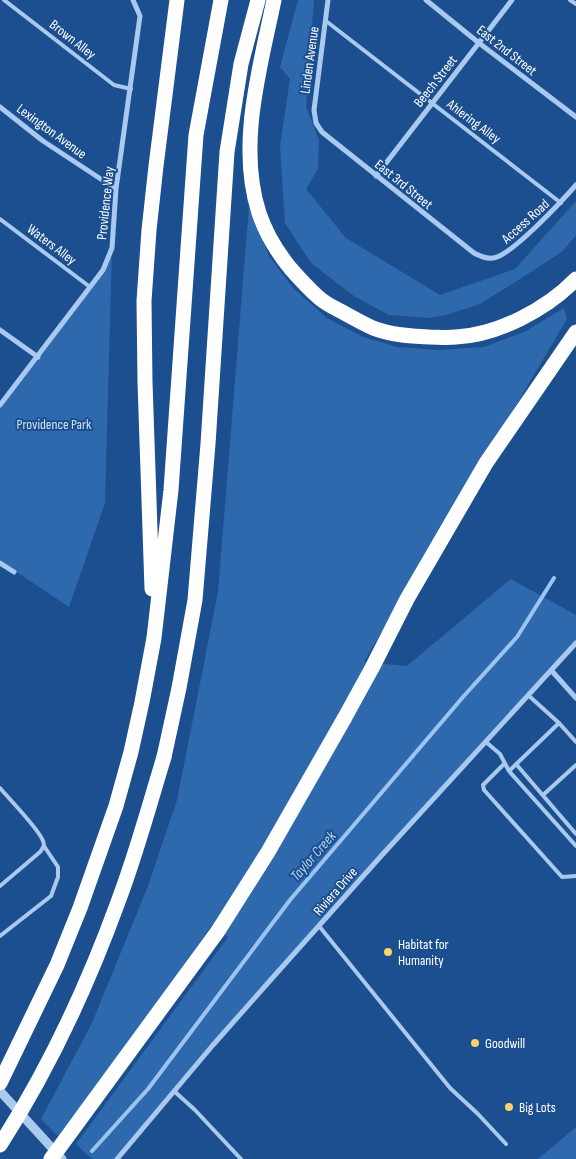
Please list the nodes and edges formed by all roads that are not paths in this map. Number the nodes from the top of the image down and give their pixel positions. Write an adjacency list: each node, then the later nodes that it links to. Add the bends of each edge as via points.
1 (4, 0): 14 (lane, Brown Alley, via 114,85)
2 (133, 0): 14 (street, Providence Way, via 140,16)
3 (177, 0): 33 (highway, via 156,166 144,301)
4 (221, 0): 33 (highway, via 196,135 171,490)
5 (258, 0): 58 (highway, bridge, via 241,64 227,152 195,600 164,757 118,902 90,972 34,1091)
6 (274, 0): 25 (highway, via 254,92 250,156 252,185 266,231 297,276 318,298 372,328 389,333 457,337 511,323 538,308)
7 (328, 0): 12 (street, Linden Avenue)
8 (426, 0): 13 (street, East 2nd Street)
9 (512, 0): 13 (street, Beech Street)
10 (570, 0): 11 (lane)
11 (576, 4)
12 (326, 21): 15 (lane, Ahlering Alley); 18 (street, Linden Avenue, via 314,110)
13 (479, 43): 15 (street, Beech Street); 17 (street, East 2nd Street)
14 (131, 89): 21 (street, Providence Way)
15 (432, 103): 19 (street, Beech Street); 22 (lane, Ahlering Alley)
16 (0, 108): 21 (street, Lexington Avenue)
17 (576, 117)
18 (316, 123): 19 (street, East 3rd Street, via 322,132)
19 (376, 176): 24 (street, East 3rd Street)
20 (576, 185): 22 (street, Access Road)
21 (116, 189): 26 (street, Providence Way, via 112,248 103,270)
22 (561, 203): 24 (street, Access Road, via 506,253 493,258)
23 (0, 218): 26 (lane, Waters Alley)
24 (482, 257)
25 (576, 279)
26 (90, 287): 29 (street, Providence Way)
27 (0, 330): 29 (street)
28 (576, 332): 59 (highway, bridge, via 486,463 268,852 218,931)
29 (38, 357): 30 (street, Providence Way)
30 (0, 405)
31 (0, 563): 32 (street)
32 (14, 572)
33 (154, 638): 54 (highway, via 131,752 113,815 57,965)
34 (576, 643): 35 (street, Riviera Drive)
35 (551, 670): 36 (street, Riviera Drive); 37 (street)
36 (528, 694): 38 (lane); 39 (street, Riviera Drive)
37 (576, 698)
38 (559, 723): 40 (lane); 42 (lane)
39 (486, 742): 41 (lane, via 500,754); 52 (street, Riviera Drive)
40 (576, 742)
41 (504, 764): 44 (lane); 50 (lane, via 483,785 484,790 562,877)
42 (516, 764): 44 (lane); 46 (lane)
43 (576, 764): 46 (lane)
44 (509, 771): 49 (lane)
45 (0, 788): 48 (lane, via 38,832)
46 (542, 795): 47 (lane)
47 (576, 834)
48 (44, 846): 51 (lane); 53 (lane, via 58,867 51,896)
49 (576, 846)
50 (576, 876)
51 (0, 886)
52 (319, 926): 56 (street, Riviera Drive); 57 (lane, via 450,1088)
53 (0, 936)
54 (0, 1083)
55 (0, 1091): 60 (street)
56 (174, 1091): 61 (street, Riviera Drive); 62 (lane)
57 (506, 1144)
58 (0, 1145)
59 (51, 1159)
60 (62, 1159)
61 (117, 1159)
62 (241, 1159)

